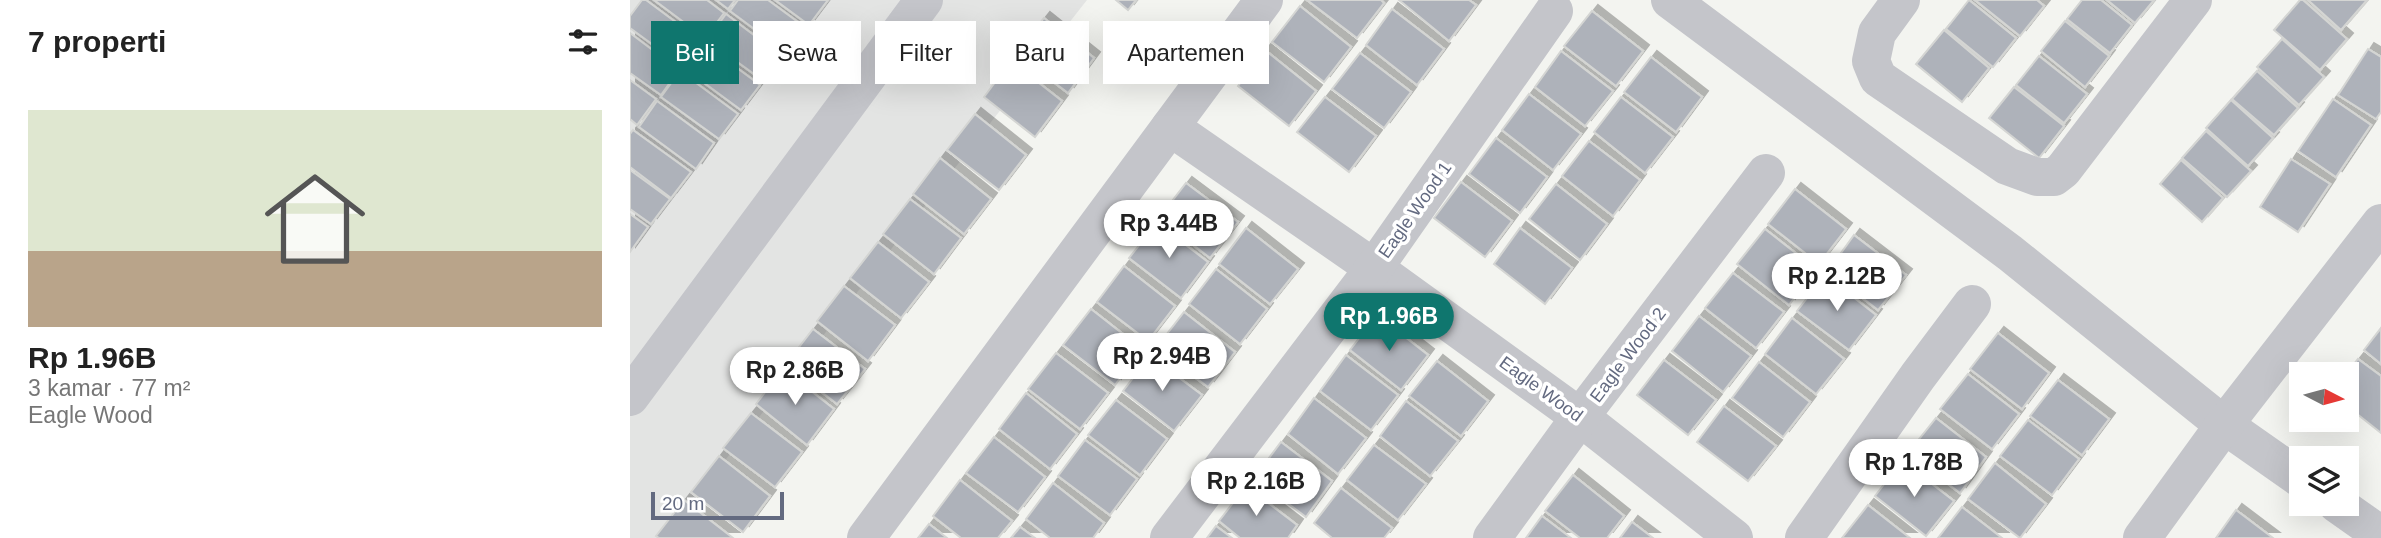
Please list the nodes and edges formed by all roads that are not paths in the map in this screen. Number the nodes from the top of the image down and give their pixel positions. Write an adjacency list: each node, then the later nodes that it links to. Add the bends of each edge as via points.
1 (923, 0): 12 (street)
2 (1264, 0): 7 (street)
3 (1670, 0): 14 (street, via 2010,253)
4 (1901, 0): 5 (street, via 1877,33 1871,61 1878,78 2007,166 2037,177 2054,177)
5 (2193, 0)
6 (1554, 11): 10 (street, Eagle Wood 1)
7 (1170, 127): 10 (street, Eagle Wood); 18 (street)
8 (1766, 173): 13 (street, Eagle Wood 2)
9 (2381, 223): 14 (street)
10 (1374, 268): 13 (street, Eagle Wood); 19 (street, Eagle Wood 1)
11 (1972, 304): 22 (street)
12 (630, 397)
13 (1580, 417): 20 (street, Eagle Wood 2); 21 (street, Eagle Wood)
14 (2224, 425): 15 (street); 23 (street)
15 (2289, 471)
16 (2354, 516): 17 (street)
17 (2381, 535)
18 (866, 538)
19 (1169, 538)
20 (1492, 538)
21 (1734, 538)
22 (1804, 538)
23 (2143, 538)

